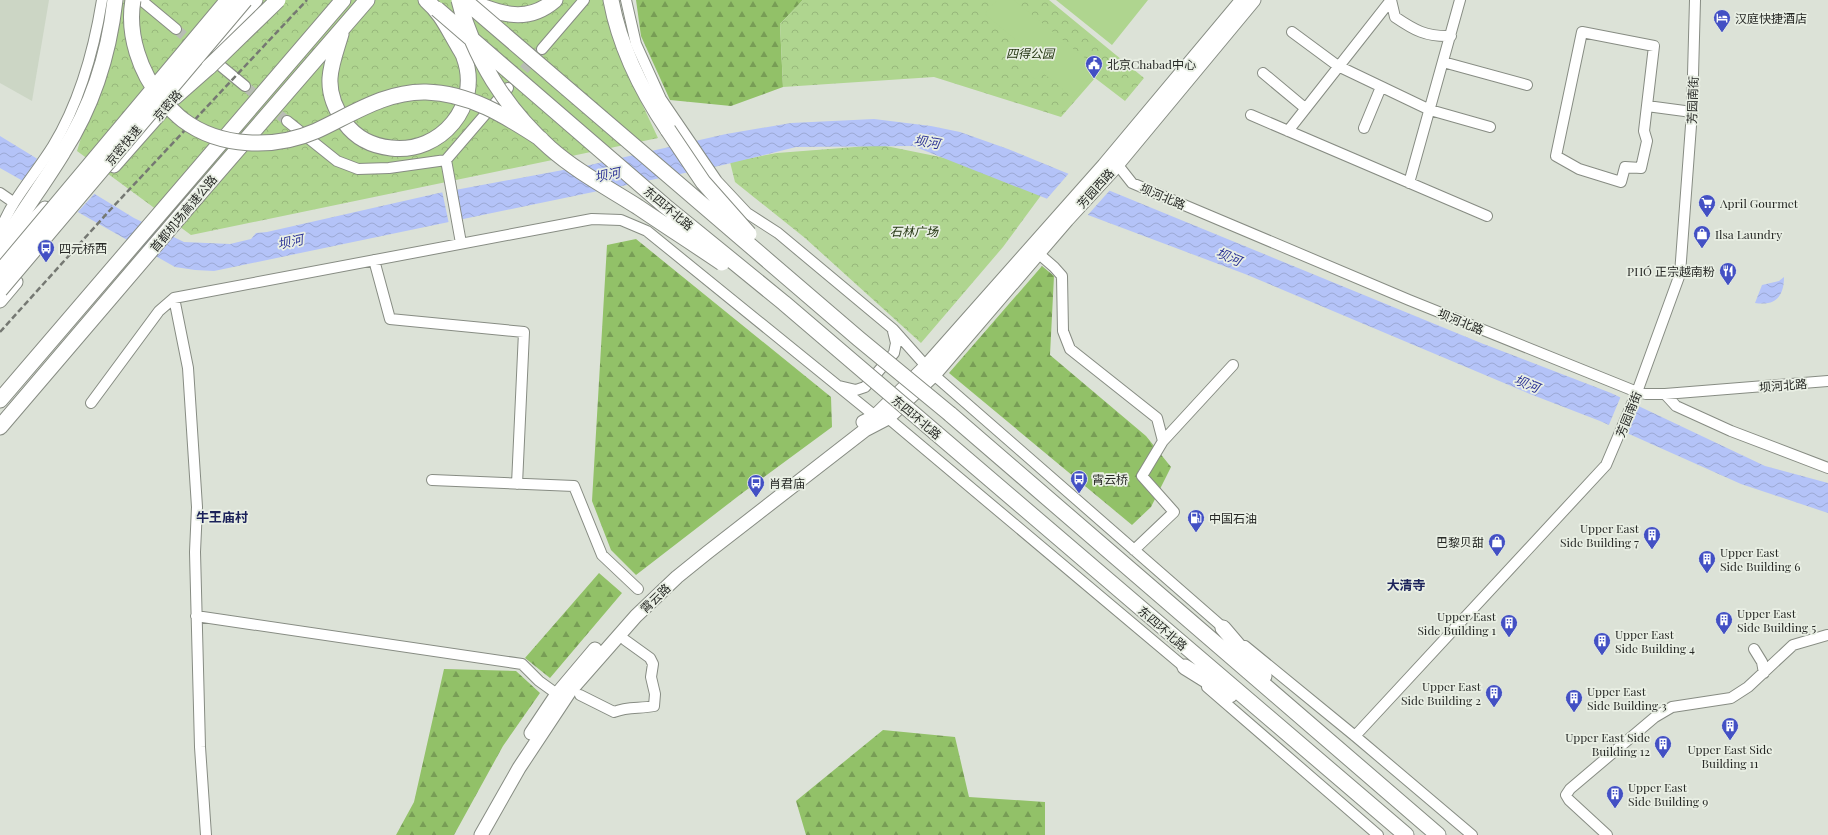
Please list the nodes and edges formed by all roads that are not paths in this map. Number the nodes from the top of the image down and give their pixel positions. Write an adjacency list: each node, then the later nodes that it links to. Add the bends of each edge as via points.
1 (102, 0): 49 (street, via 88,59)
2 (115, 0): 49 (highway, via 112,23 98,77 87,105)
3 (133, 0): 48 (highway, bridge, via 133,35 140,62 152,85 183,121 222,139 258,144 286,141 316,131 388,97 424,92 447,93 470,100 517,123)
4 (141, 0): 24 (street)
5 (220, 0): 61 (main road, via 90,156)
6 (228, 0): 64 (highway, 京密快速, bridge)
7 (245, 0): 65 (highway, 京密快速, bridge)
8 (256, 0): 37 (main road, 京密路)
9 (278, 0): 31 (highway, bridge)
10 (343, 0): 76 (highway, 首都机场高速公路)
11 (367, 0): 25 (highway, 首都机场高速公路)
12 (458, 0): 48 (highway, bridge, via 474,47 496,84)
13 (464, 0): 14 (highway, via 510,15 527,15); 63 (highway, 东四环北路, bridge)
14 (555, 0)
15 (584, 0): 28 (street)
16 (611, 0): 46 (highway, via 630,64 650,105)
17 (626, 0): 46 (street, via 636,44)
18 (1242, 0): 51 (main road, 芳园西路)
19 (1254, 0): 51 (main road, 芳园西路)
20 (1391, 0): 27 (street, via 1395,17 1417,32 1437,37); 30 (street)
21 (1460, 0): 27 (street)
22 (1695, 0): 41 (street, 芳园南街)
23 (431, 5): 25 (highway, bridge, via 464,57 467,90 457,119 446,132 431,142 415,148 382,147 368,142 356,134 338,113 332,99 330,78); 68 (highway, 东四环北路, bridge, via 665,206)
24 (176, 29)
25 (342, 29): 80 (highway, 首都机场高速公路)
26 (1292, 32): 30 (street)
27 (1451, 36): 29 (street)
28 (542, 49)
29 (1443, 62): 33 (street); 40 (street)
30 (1338, 66): 35 (street); 39 (street)
31 (215, 67): 34 (street); 37 (highway)
32 (1263, 73): 39 (street)
33 (1527, 85)
34 (246, 86)
35 (1381, 87): 40 (street); 45 (street)
36 (508, 88): 50 (street)
37 (175, 97): 67 (main road, 京密路)
38 (1647, 106): 38 (street, via 1654,46 1582,32 1556,156 1579,170 1621,182 1625,167 1641,168 1646,141 1644,131); 41 (street)
39 (1305, 108): 47 (street)
40 (1430, 110): 44 (street); 52 (street)
41 (1692, 112): 75 (street, 芳园南街, via 1680,274)
42 (1251, 115): 47 (street)
43 (287, 120): 50 (street, via 337,161 358,169 389,168)
44 (1490, 127)
45 (1364, 128)
46 (674, 129): 63 (highway, bridge, via 703,182); 69 (street, via 747,213 778,233)
47 (1288, 131): 52 (street)
48 (541, 139): 68 (highway, bridge, via 594,180)
49 (58, 150): 54 (highway)
50 (446, 160): 58 (street)
51 (1111, 166): 56 (main road, 芳园西路); 75 (street, 坝河北路, via 1132,183)
52 (1409, 183): 55 (street)
53 (0, 193): 54 (street)
54 (21, 198): 57 (street); 59 (highway, via 11,230)
55 (1487, 216)
56 (1062, 218): 60 (main road, 芳园西路); 71 (main road, 芳园西路)
57 (0, 231)
58 (461, 243): 62 (street); 73 (street, via 592,219 621,220 647,231)
59 (0, 250)
60 (1039, 254): 71 (main road, 芳园西路); 81 (street, via 1062,276 1063,331 1070,349 1157,418)
61 (0, 256)
62 (374, 260): 66 (street); 84 (street, via 390,319 524,332)
63 (776, 267): 98 (highway, 东四环北路, bridge)
64 (0, 272)
65 (0, 290)
66 (174, 298): 77 (street, via 159,311); 87 (street, via 188,368 197,507)
67 (0, 301)
68 (784, 303): 99 (highway, 东四环北路, bridge)
69 (893, 329): 71 (street); 73 (street, via 896,343 894,352 865,387 856,390)
70 (1233, 365): 81 (street)
71 (930, 371): 78 (main road, 霄云路); 79 (main road, 霄云路); 85 (street)
72 (1828, 381): 74 (street, 坝河北路)
73 (835, 385): 78 (street)
74 (1665, 394): 75 (street, 坝河北路); 82 (street, via 1676,406 1724,428)
75 (1636, 395): 100 (street, 芳园南街, via 1615,447 1602,470)
76 (0, 400)
77 (90, 403)
78 (874, 416): 79 (street, 东四环北路); 96 (main road, 霄云路, via 857,426 653,588 609,633)
79 (888, 418): 93 (street, 东四环北路); 103 (main road, 霄云路, via 865,430 708,552 636,616 570,692 518,768)
80 (0, 427)
81 (1163, 441): 85 (street, via 1142,476 1174,512)
82 (1828, 468)
83 (432, 480): 84 (street)
84 (518, 484): 86 (street, via 574,486 602,555)
85 (1134, 550): 88 (street)
86 (638, 589)
87 (196, 616): 96 (street, via 522,664); 101 (street)
88 (1222, 628): 98 (highway); 100 (street)
89 (1826, 635): 95 (street, via 1792,645)
90 (625, 640): 97 (street, via 650,658 653,664 651,677 655,694 654,706 624,708 614,712)
91 (1754, 649): 95 (street, via 1762,662)
92 (1769, 662): 95 (street)
93 (1185, 667): 99 (highway); 104 (street, 东四环北路)
94 (1754, 670): 95 (street)
95 (1764, 673): 108 (street, via 1731,698 1672,707 1654,717 1570,789 1566,795 1569,800)
96 (557, 694): 102 (main road, 霄云路, via 504,776)
97 (580, 694)
98 (1297, 715): 106 (highway, 东四环北路)
99 (1270, 720): 105 (highway, 东四环北路)
100 (1355, 736): 107 (street)
101 (206, 835)
102 (472, 835)
103 (481, 835)
104 (1378, 835)
105 (1406, 835)
106 (1438, 835)
107 (1472, 835)
108 (1607, 835)

